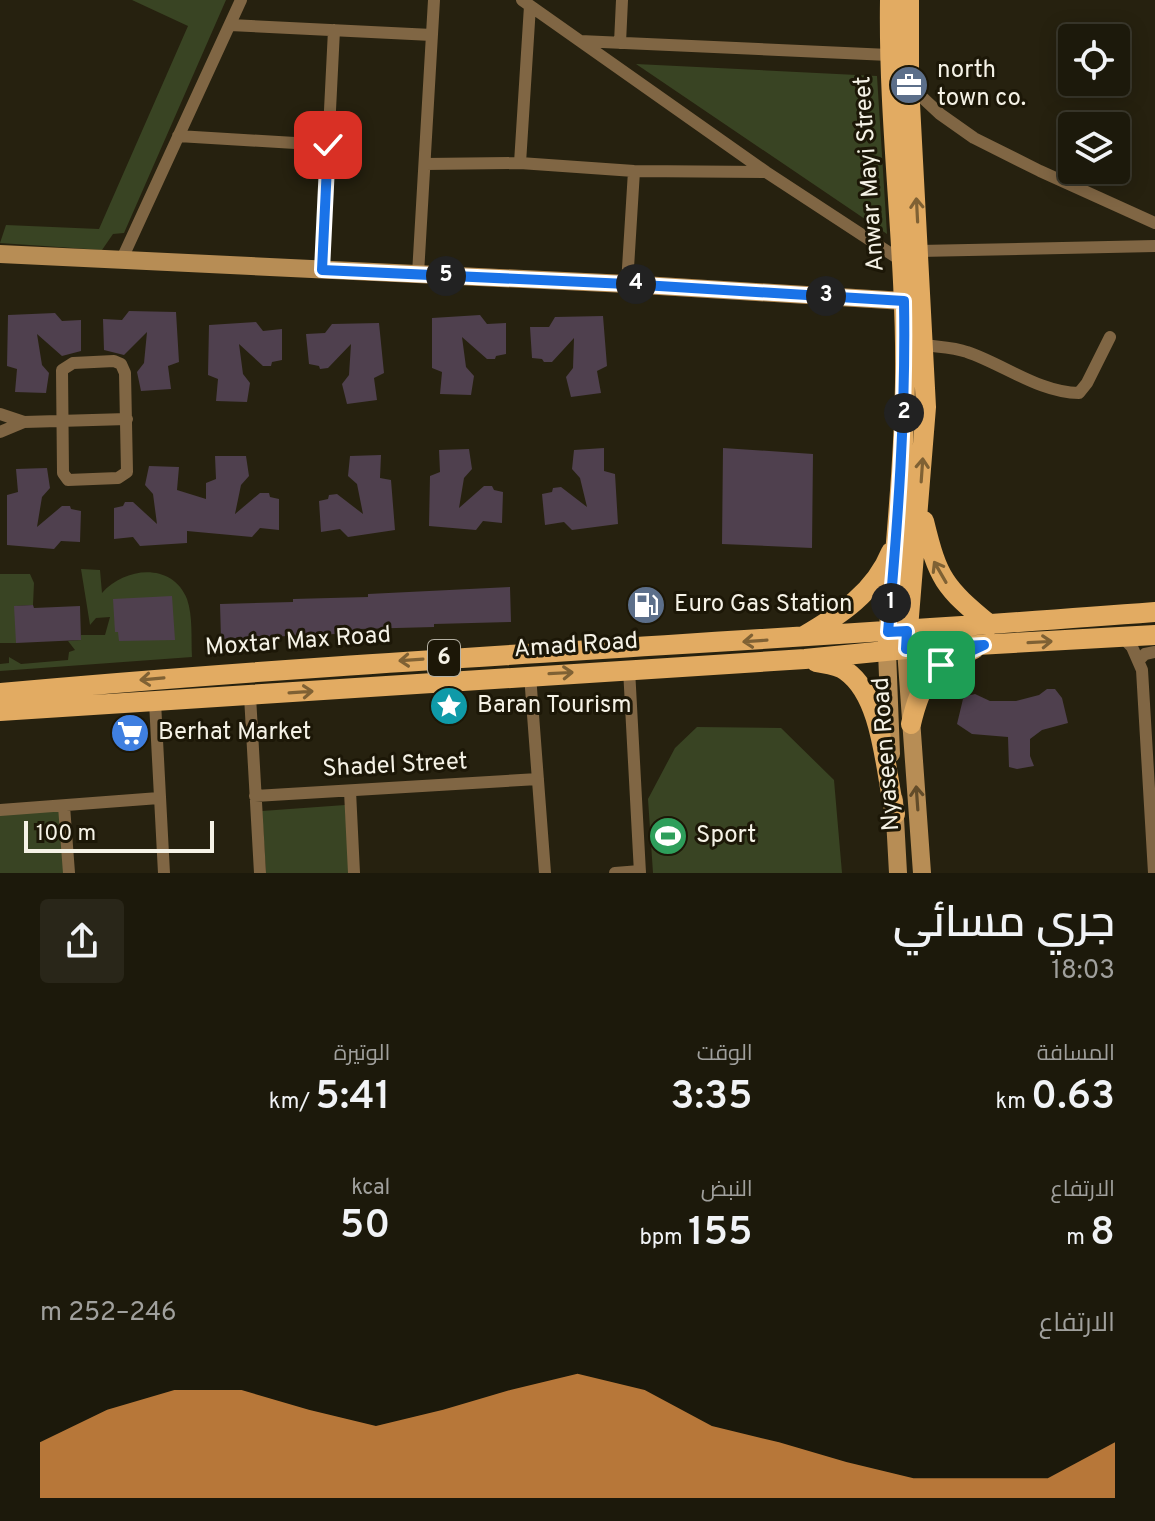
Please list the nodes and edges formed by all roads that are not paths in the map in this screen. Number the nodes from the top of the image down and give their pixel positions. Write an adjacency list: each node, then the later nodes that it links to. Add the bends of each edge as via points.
1 (241, 0): 7 (street)
2 (434, 0): 9 (street)
3 (622, 0): 11 (street)
4 (890, 0): 12 (main road, Anwar Mayi Street)
5 (909, 0): 13 (main road, Anwar Mayi Street)
6 (526, 3): 10 (street); 16 (street)
7 (230, 25): 8 (street); 14 (street)
8 (334, 30): 9 (street); 15 (street)
9 (432, 35): 17 (street)
10 (580, 41): 11 (street); 19 (street)
11 (620, 43): 12 (street)
12 (889, 55): 23 (main road, Anwar Mayi Street)
13 (909, 85): 20 (street, via 974,138); 23 (main road, Anwar Mayi Street, one-way to 13)
14 (178, 136): 15 (street); 24 (street)
15 (328, 145): 25 (street)
16 (520, 163): 17 (street); 18 (street)
17 (425, 164): 26 (street)
18 (634, 171): 19 (street); 27 (street)
19 (766, 172): 23 (street)
20 (1155, 223)
21 (1155, 246): 23 (street)
22 (0, 254): 24 (street)
23 (911, 256): 28 (main road, Anwar Mayi Street); 30 (main road, Anwar Mayi Street)
24 (121, 261): 25 (street)
25 (322, 270): 26 (street)
26 (418, 274): 27 (street)
27 (627, 284): 28 (street)
28 (904, 301): 37 (main road, Anwar Mayi Street)
29 (1110, 337): 30 (street, via 1079,393 1050,387 965,351)
30 (924, 345): 36 (main road, Anwar Mayi Street, one-way to 30)
31 (0, 414): 34 (street)
32 (127, 419): 33 (street); 33 (street, via 125,370 114,361 64,367); 33 (street, via 125,475 71,481 63,473)
33 (62, 421): 34 (street)
34 (24, 422): 35 (street)
35 (0, 432)
36 (920, 503): 39 (main road, one-way to 36, via 940,575); 43 (main road, Anwar Mayi Street)
37 (896, 541): 42 (main road, via 885,568 859,599); 43 (main road, Anwar Mayi Street)
38 (1155, 612): 39 (main road, Amad Road / 6)
39 (990, 625): 43 (main road, Amad Road / 6)
40 (1155, 635): 41 (main road, Amad Road / 6)
41 (1122, 637): 44 (main road, Amad Road / 6, one-way to 41); 47 (street)
42 (801, 638): 43 (main road, Moxtar Max Road / 6); 50 (main road, Moxtar Max Road / 6, one-way to 50, via 197,675)
43 (897, 641): 44 (main road, Amad Road / 6); 46 (main road, Amad Road / 6); 54 (street, Nyaseen Road); 61 (street, Nyaseen Road, via 886,680)
44 (984, 645): 54 (main road, via 941,665 925,682)
45 (1155, 652): 47 (street)
46 (805, 659): 48 (main road, Amad Road / 6); 61 (main road, via 844,669 866,690)
47 (1139, 660): 71 (street)
48 (629, 669): 49 (main road, Amad Road / 6, one-way to 48); 62 (street)
49 (530, 675): 51 (main road, Amad Road / 6, one-way to 49); 55 (street)
50 (0, 693)
51 (250, 696): 52 (main road, Amad Road / 6); 57 (street)
52 (155, 702): 53 (main road, Amad Road / 6); 58 (street)
53 (0, 711)
54 (911, 724): 70 (street, Nyaseen Road, one-way to 54)
55 (538, 779): 56 (street, Shadel Street); 67 (street)
56 (350, 791): 57 (street, Shadel Street); 66 (street)
57 (255, 796): 65 (street)
58 (159, 798): 59 (street); 64 (street)
59 (64, 806): 60 (street); 63 (street)
60 (0, 810)
61 (895, 814): 69 (street, Nyaseen Road)
62 (640, 872): 68 (street)
63 (69, 873)
64 (164, 873)
65 (260, 873)
66 (354, 873)
67 (545, 873)
68 (615, 873)
69 (898, 873)
70 (922, 873)
71 (1154, 873)

